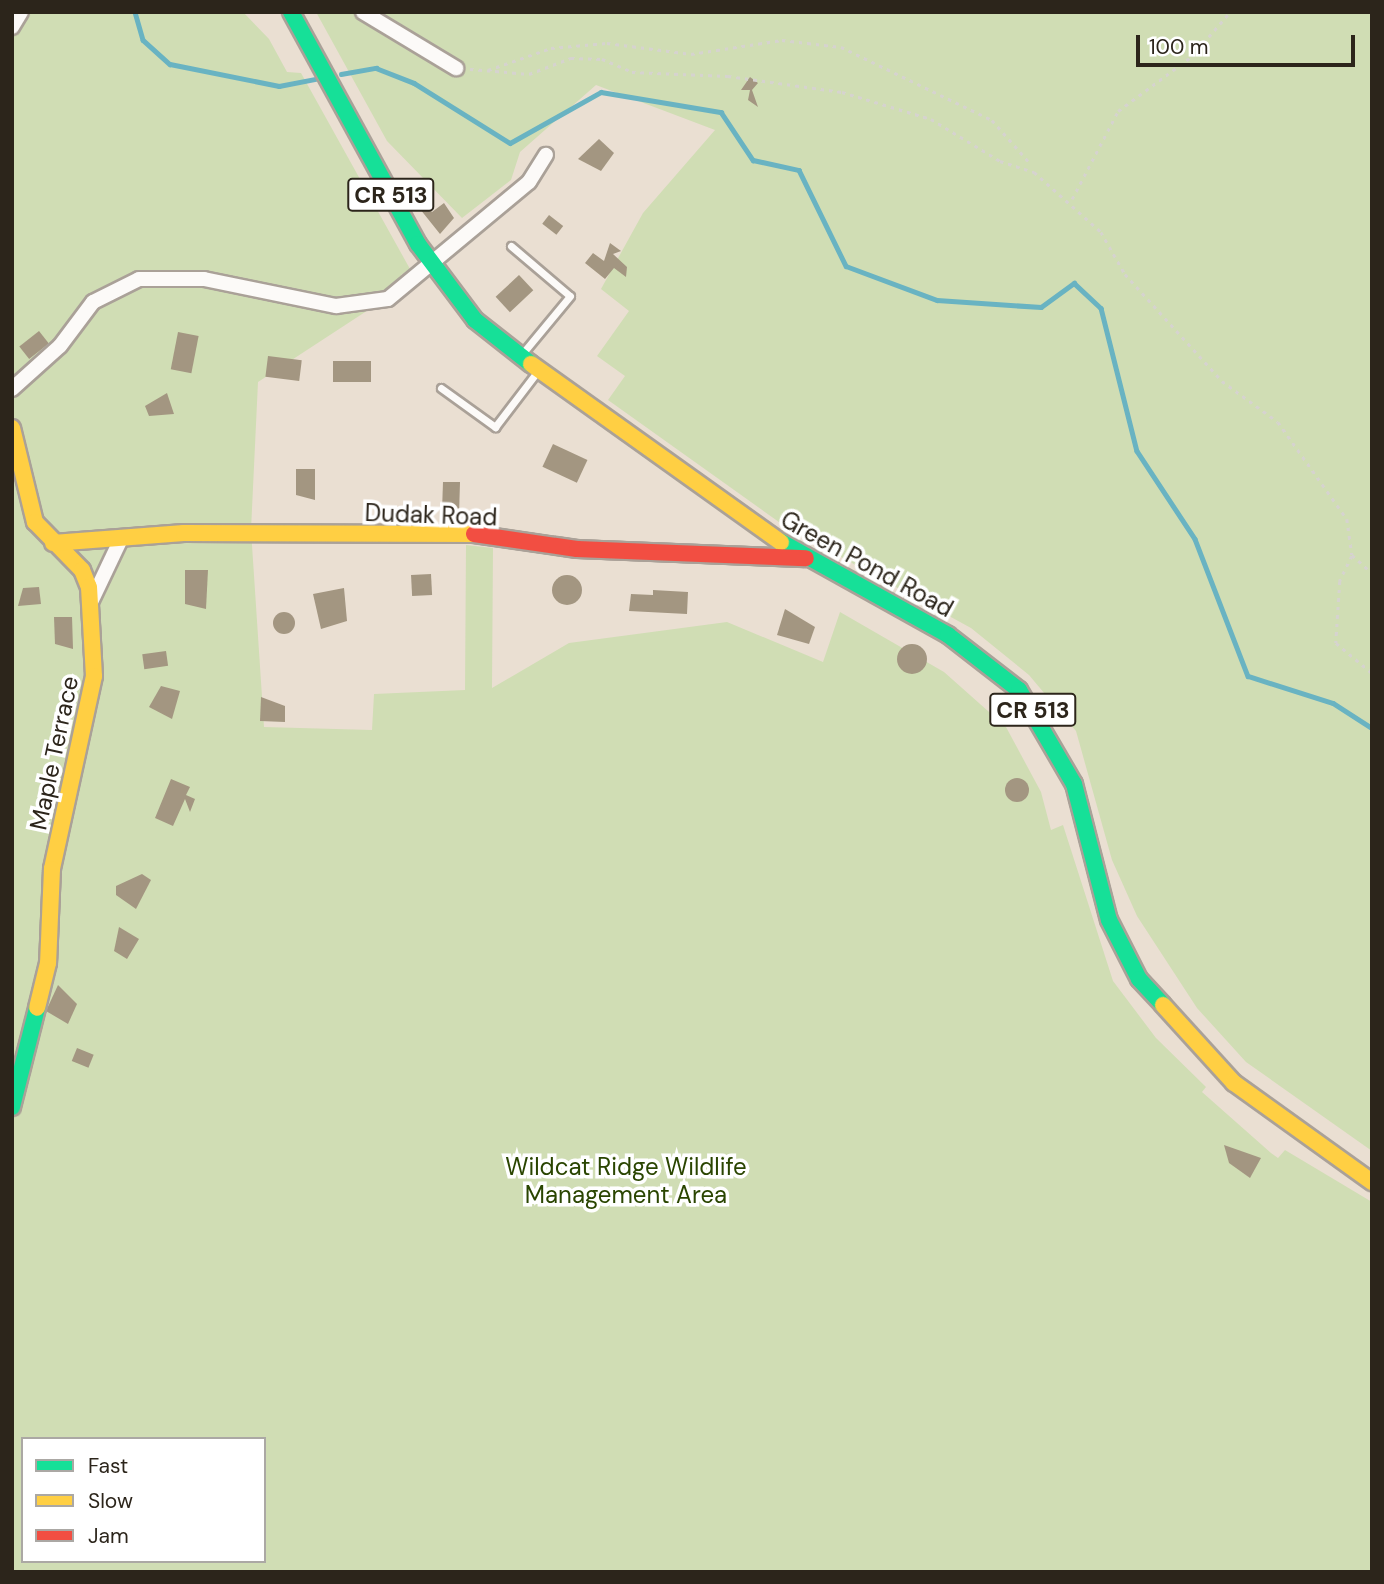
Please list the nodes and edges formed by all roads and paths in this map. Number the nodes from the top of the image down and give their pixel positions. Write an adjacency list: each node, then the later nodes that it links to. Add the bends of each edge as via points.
1 (21, 12): 5 (street)
2 (363, 12): 6 (street)
3 (1230, 12): 10 (path, via 1192,56 1118,111)
4 (293, 13): 12 (main road, Green Pond Road / CR 513)
5 (12, 27)
6 (456, 68): 7 (path)
7 (486, 71): 9 (path, via 551,48 607,43 691,54 782,40 841,47 992,120); 10 (path, via 528,74 571,58 602,59 632,72 728,76 842,92 931,119 1000,161 1034,172)
8 (546, 155): 12 (street, via 529,182)
9 (1029, 162)
10 (1072, 199): 20 (path, via 1101,232 1125,274 1222,381 1278,422 1347,519)
11 (511, 246): 13 (lane, via 570,296)
12 (433, 265): 13 (main road, Green Pond Road / CR 513, via 475,320); 16 (street, via 388,299 359,306 181,276 139,279 93,302 60,346)
13 (519, 357): 14 (main road, Green Pond Road / CR 513)
14 (538, 372): 15 (lane, via 495,427); 21 (main road, Green Pond Road / CR 513)
15 (441, 388)
16 (12, 389)
17 (12, 428): 19 (main road, Maple Terrace, via 35,523)
18 (121, 538): 19 (main road, Dudak Road); 21 (main road, Dudak Road, via 283,531 465,533 577,550); 23 (street)
19 (53, 543): 23 (main road, Maple Terrace, via 82,570)
20 (1352, 555): 22 (path); 24 (path, via 1340,581 1336,643)
21 (806, 558): 26 (main road, Green Pond Road / CR 513, via 948,635 1018,690 1074,784 1109,920 1139,979 1234,1083)
22 (1372, 573)
23 (92, 600): 25 (main road, Maple Terrace, via 92,701 52,869 48,963)
24 (1372, 673)
25 (12, 1107)
26 (1372, 1182)

